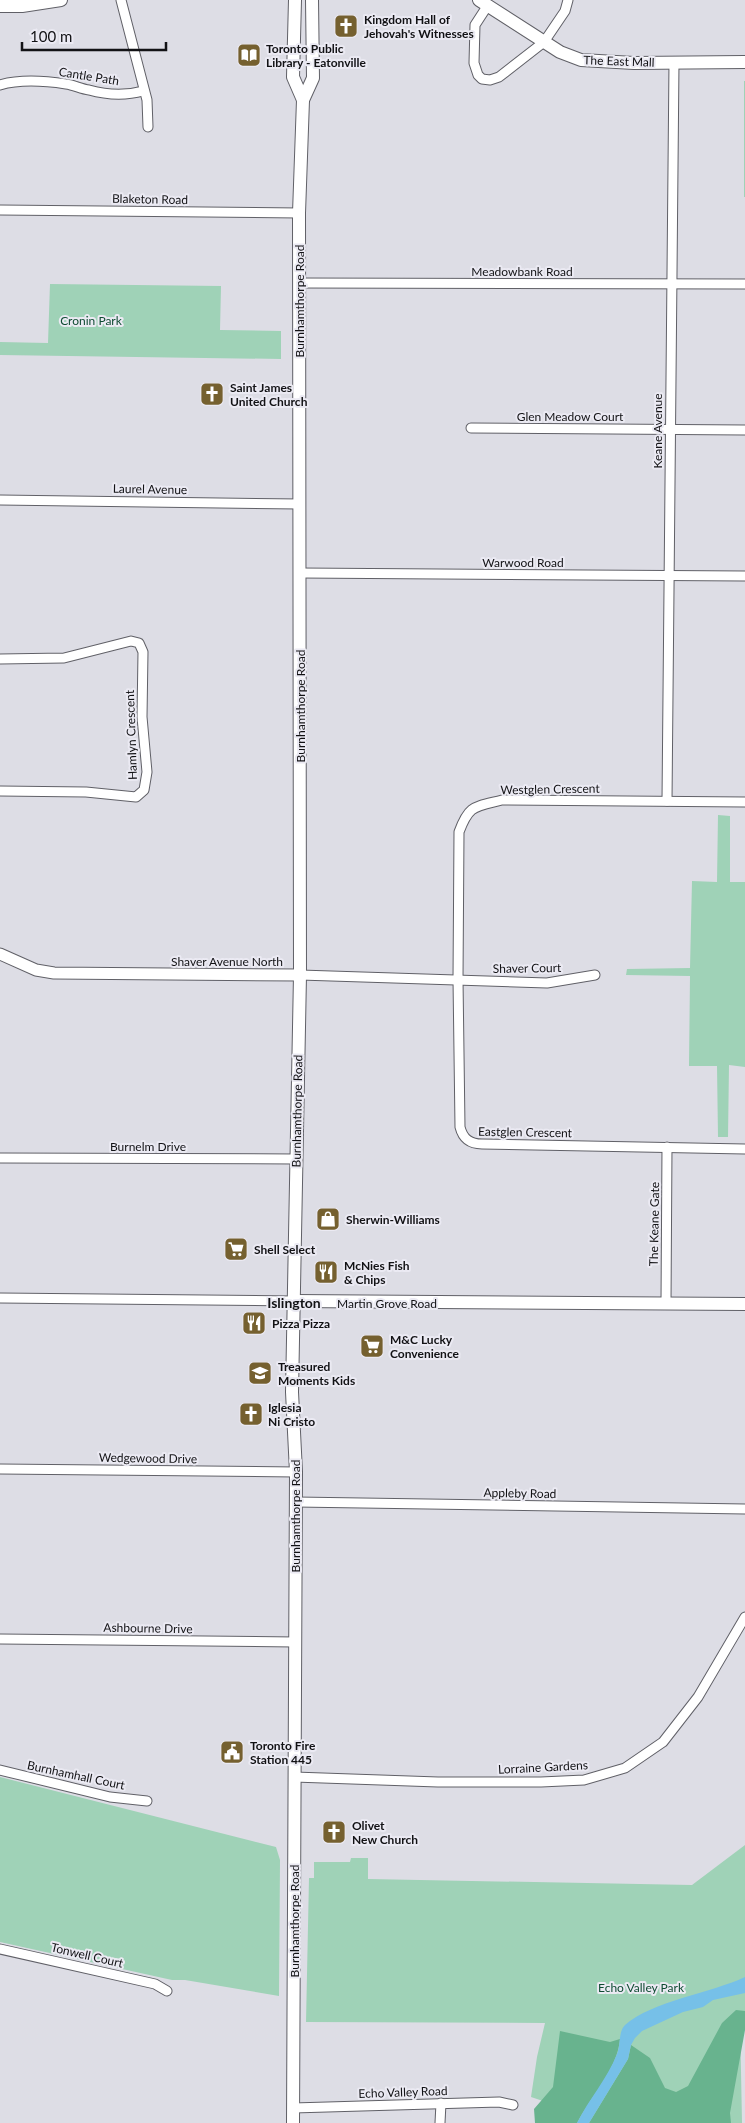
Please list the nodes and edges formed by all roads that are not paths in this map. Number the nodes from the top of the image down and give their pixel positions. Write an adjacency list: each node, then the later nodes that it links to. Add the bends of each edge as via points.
1 (61, 0): 7 (main road)
2 (121, 0): 12 (street, Cantle Path)
3 (294, 0): 13 (main road, Burnhamthorpe Road, via 293,77)
4 (312, 0): 13 (main road, Burnhamthorpe Road, via 313,78)
5 (568, 0): 8 (street, via 565,11)
6 (484, 3): 8 (main road, The East Mall); 8 (street, via 475,29 475,68 482,78 499,77)
7 (0, 6)
8 (544, 42): 9 (main road, The East Mall, via 581,60)
9 (674, 62): 10 (main road, The East Mall); 18 (street, Keane Avenue)
10 (745, 62)
11 (0, 85): 12 (street, Cantle Path, via 54,83 100,93)
12 (143, 91): 14 (street, Cantle Path)
13 (303, 100): 16 (main road, Burnhamthorpe Road)
14 (148, 127)
15 (0, 210): 16 (street, Blaketon Road)
16 (299, 213): 17 (main road, Burnhamthorpe Road)
17 (299, 283): 18 (street, Meadowbank Road); 24 (main road, Burnhamthorpe Road)
18 (670, 284): 19 (street, Meadowbank Road); 21 (street, Keane Avenue)
19 (745, 284)
20 (471, 428): 21 (street, Glen Meadow Court)
21 (670, 428): 22 (street, Glen Meadow Court); 26 (street, Keane Avenue)
22 (745, 430)
23 (0, 500): 24 (street, Laurel Avenue)
24 (300, 504): 25 (main road, Burnhamthorpe Road)
25 (300, 573): 26 (street, Warwood Road); 33 (main road, Burnhamthorpe Road)
26 (669, 576): 27 (street, Warwood Road); 30 (street, Keane Avenue)
27 (745, 576)
28 (0, 659): 29 (street, Hamlyn Crescent, via 64,658 131,641 139,644 143,652 141,710 147,772 144,790 136,797 86,792)
29 (0, 791)
30 (667, 801): 31 (street, Westglen Crescent); 35 (street, Westglen Crescent, via 502,800 479,805 466,814 459,832)
31 (745, 802)
32 (0, 954): 33 (street, Shaver Avenue North, via 36,970 54,973)
33 (300, 975): 35 (street, Shaver Avenue North); 39 (main road, Burnhamthorpe Road)
34 (595, 975): 35 (street, Shaver Court, via 547,983)
35 (458, 980): 36 (street, Eastglen Crescent, via 460,1127 467,1140 475,1144)
36 (667, 1146): 37 (street, Eastglen Crescent); 42 (street, The Keane Gate)
37 (745, 1149)
38 (0, 1158): 39 (street, Burnelm Drive)
39 (296, 1159): 41 (main road, Burnhamthorpe Road)
40 (0, 1298): 41 (street, Martin Grove Road)
41 (293, 1301): 42 (main road, Martin Grove Road); 45 (main road, Burnhamthorpe Road, via 292,1392)
42 (666, 1303): 43 (main road, Martin Grove Road)
43 (745, 1304)
44 (0, 1469): 45 (street, Wedgewood Drive)
45 (296, 1472): 46 (main road, Burnhamthorpe Road)
46 (296, 1502): 47 (street, Appleby Road); 50 (main road, Burnhamthorpe Road)
47 (745, 1509)
48 (745, 1617): 52 (street, Lorraine Gardens, via 698,1698 663,1742 625,1768 584,1780 541,1782)
49 (0, 1639): 50 (street, Ashbourne Drive)
50 (295, 1642): 52 (main road, Burnhamthorpe Road)
51 (0, 1770): 53 (street, Burnhamhall Court, via 110,1797)
52 (294, 1777): 58 (main road, Burnhamthorpe Road)
53 (147, 1801)
54 (0, 1949): 55 (street, Tonwell Court, via 155,1984)
55 (167, 1991)
56 (440, 2103): 57 (street, Echo Valley Road, via 499,2102); 58 (street, Echo Valley Road); 60 (street)
57 (513, 2105)
58 (293, 2108): 59 (main road, Burnhamthorpe Road)
59 (293, 2123)
60 (440, 2123)

